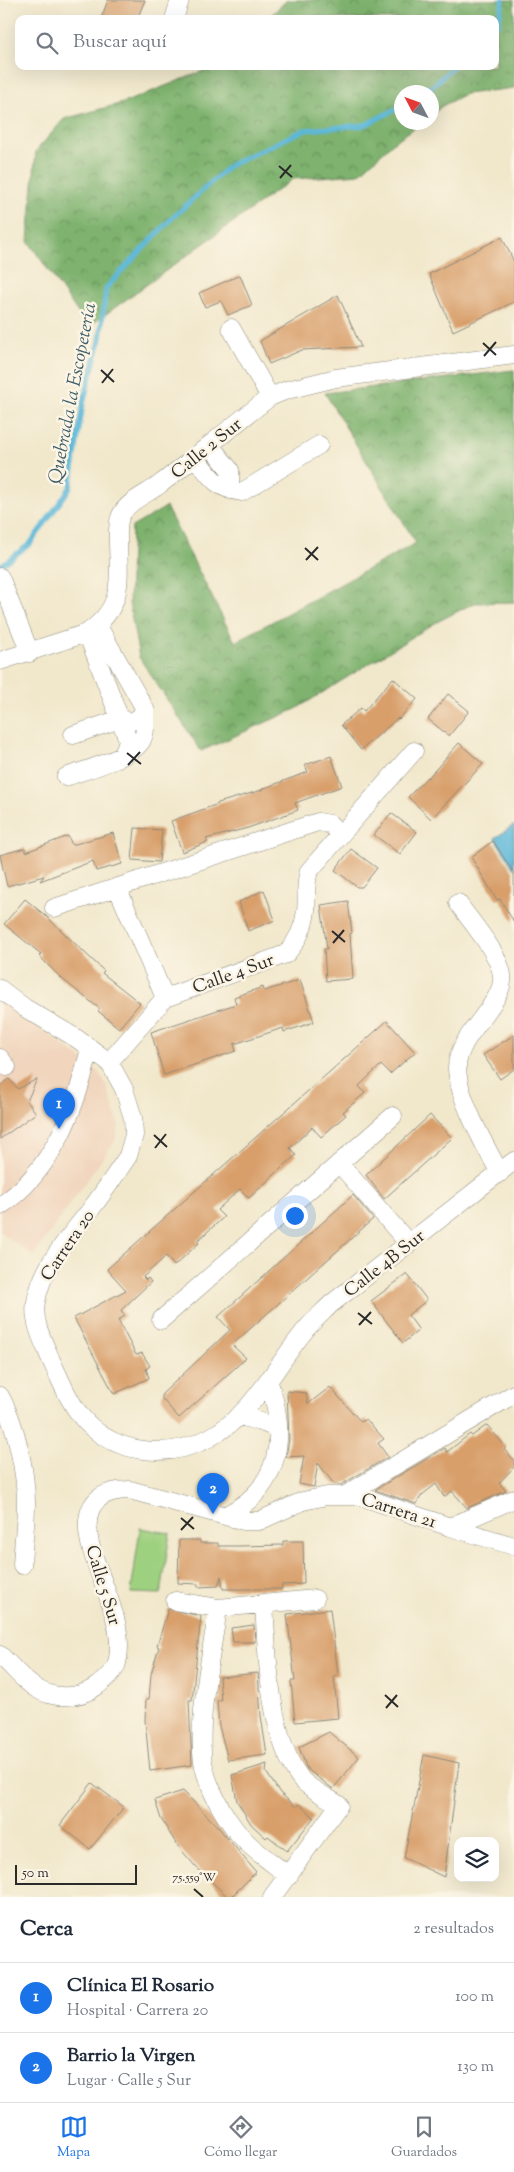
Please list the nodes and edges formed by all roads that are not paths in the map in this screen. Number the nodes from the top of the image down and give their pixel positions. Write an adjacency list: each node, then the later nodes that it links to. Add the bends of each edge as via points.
1 (180, 0): 2 (street)
2 (175, 15)
3 (231, 328): 5 (street)
4 (514, 355): 5 (street, Calle 2 Sur, via 336,378)
5 (270, 397): 6 (street, Calle 2 Sur)
6 (210, 445): 8 (street, Calle 2 Sur); 9 (street, via 230,470)
7 (319, 446): 9 (street, via 242,492)
8 (195, 457): 9 (street, via 214,482); 11 (street, Calle 2 Sur, via 121,515 116,599 108,615)
9 (230, 490)
10 (0, 577): 12 (street)
11 (93, 629): 12 (street); 14 (street); 15 (street)
12 (30, 653): 13 (street)
13 (0, 661)
14 (145, 709): 15 (street, via 136,720); 18 (street, via 143,739)
15 (120, 719): 16 (street); 18 (street, via 128,740)
16 (73, 735)
17 (414, 751): 20 (street, Calle 4 Sur)
18 (123, 755): 19 (street)
19 (66, 778)
20 (340, 835): 21 (street, via 330,824 318,822); 25 (street, Calle 4 Sur, via 309,871 305,884 306,911 297,941 286,954)
21 (117, 888): 23 (street); 25 (street)
22 (458, 903): 31 (street, via 497,961 502,976 494,1000 461,1049 457,1066 459,1084)
23 (54, 908)
24 (0, 989): 26 (street, Carrera 20)
25 (165, 998): 27 (street, Calle 4 Sur)
26 (90, 1048): 27 (street, Carrera 20); 32 (street, via 83,1078 58,1142 30,1181)
27 (109, 1062): 38 (street, Carrera 20, via 130,1104 134,1135 128,1156 43,1275 35,1304 39,1334 78,1412 99,1433 114,1441 155,1452 173,1450 209,1438)
28 (393, 1116): 30 (street)
29 (514, 1161): 31 (street, Calle 4B Sur)
30 (340, 1163): 33 (street); 34 (street)
31 (500, 1173): 33 (street, Calle 4B Sur)
32 (0, 1206)
33 (409, 1244): 35 (street, Calle 4B Sur, via 331,1304 307,1328)
34 (162, 1320)
35 (268, 1380): 38 (street, Calle 4B Sur); 39 (street, via 277,1410)
36 (514, 1394): 40 (street)
37 (0, 1396): 45 (street, via 10,1417 23,1474 26,1502)
38 (240, 1416): 39 (street)
39 (278, 1429): 42 (street, via 276,1455 270,1474 260,1490 243,1506)
40 (344, 1496): 42 (street, Carrera 21, via 303,1502 259,1521 244,1521); 43 (street, Carrera 21, via 360,1496)
41 (514, 1499): 43 (street)
42 (226, 1515): 50 (street, Calle 5 Sur, via 130,1490 106,1493 90,1510 89,1536 118,1626 117,1665 109,1676 87,1693 60,1696 31,1685)
43 (450, 1527): 44 (street, Carrera 21)
44 (514, 1546)
45 (22, 1565)
46 (315, 1599): 48 (street)
47 (175, 1601): 49 (street)
48 (264, 1603): 49 (street); 51 (street, via 269,1667 283,1746 301,1780 339,1805)
49 (218, 1608): 51 (street, via 204,1709 202,1753 211,1788 234,1828)
50 (0, 1655)
51 (281, 1886)

